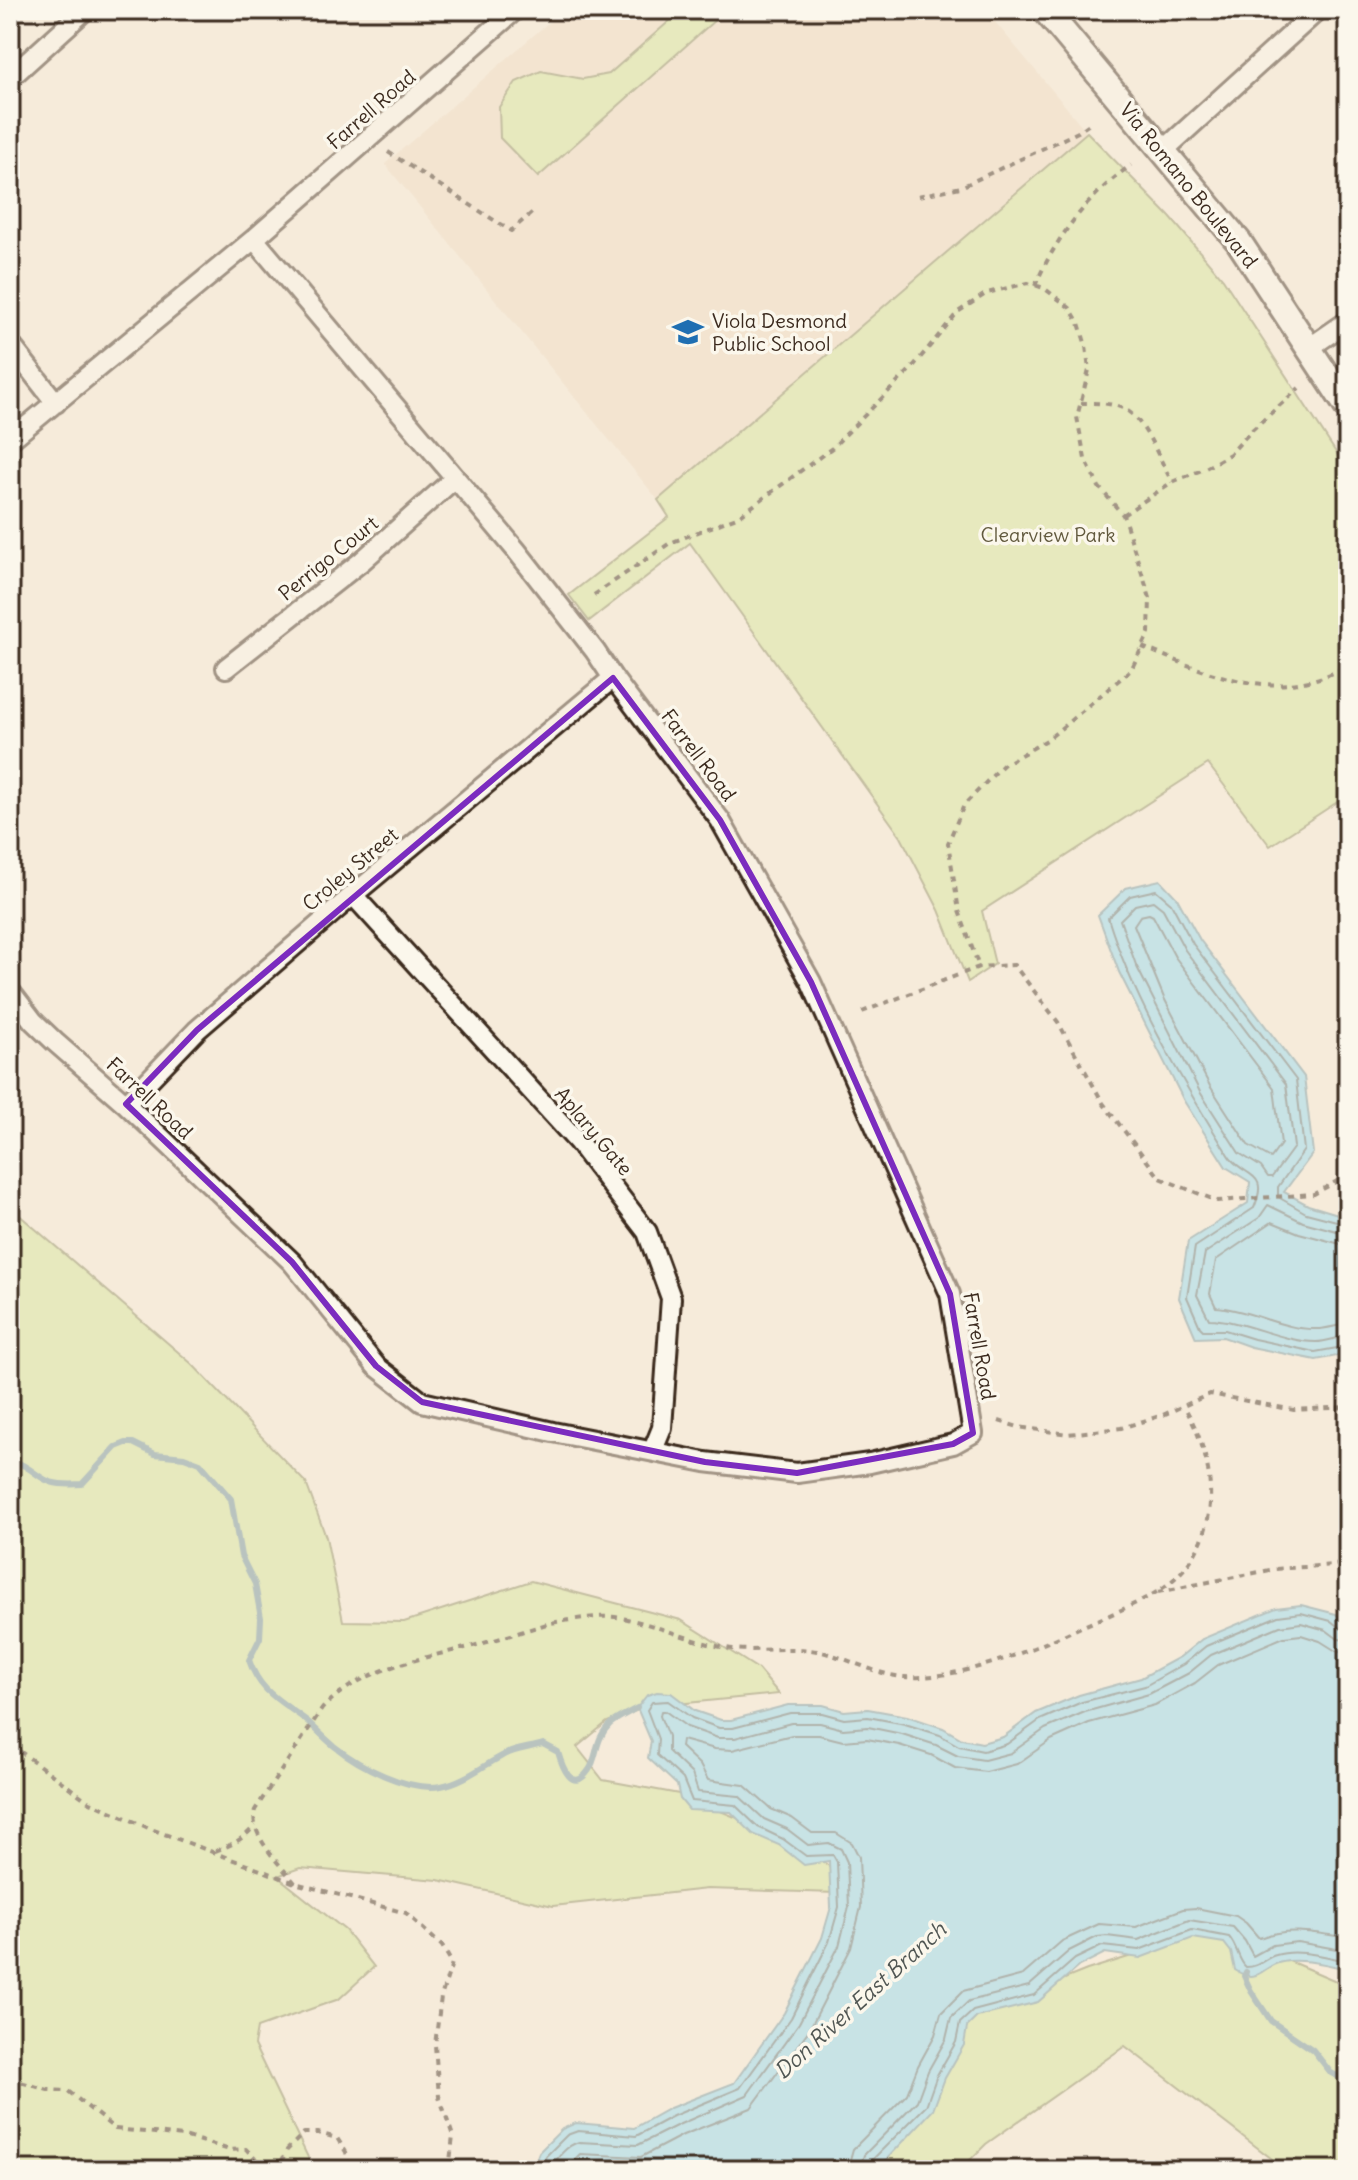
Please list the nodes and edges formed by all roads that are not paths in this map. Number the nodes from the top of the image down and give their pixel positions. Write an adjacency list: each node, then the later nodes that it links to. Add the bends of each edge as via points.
1 (85, 10): 5 (street)
2 (515, 10): 7 (street, Farrell Road)
3 (1045, 10): 6 (street, Via Romano Boulevard)
4 (1318, 10): 6 (street)
5 (10, 78)
6 (1164, 150): 10 (street, Via Romano Boulevard, via 1239,242)
7 (254, 239): 11 (street, Farrell Road); 14 (street, Farrell Road)
8 (1348, 321): 10 (street)
9 (10, 344): 11 (street)
10 (1309, 348): 12 (street, Via Romano Boulevard)
11 (56, 403): 13 (street, Farrell Road)
12 (1348, 408)
13 (10, 440)
14 (455, 478): 15 (street, Perrigo Court, via 362,561); 16 (street, Farrell Road)
15 (226, 668)
16 (613, 678): 17 (street, Croley Street); 20 (street, Farrell Road, via 720,820 811,982 950,1294 973,1433 953,1444 870,1463 797,1473)
17 (353, 895): 19 (street, Croley Street, via 197,1030); 20 (street, Aplary Gate, via 578,1142 647,1232 671,1298 662,1428)
18 (10, 991): 19 (street, Farrell Road, via 33,1021)
19 (126, 1104): 20 (street, Farrell Road, via 292,1262 376,1366 422,1402)
20 (653, 1450)

